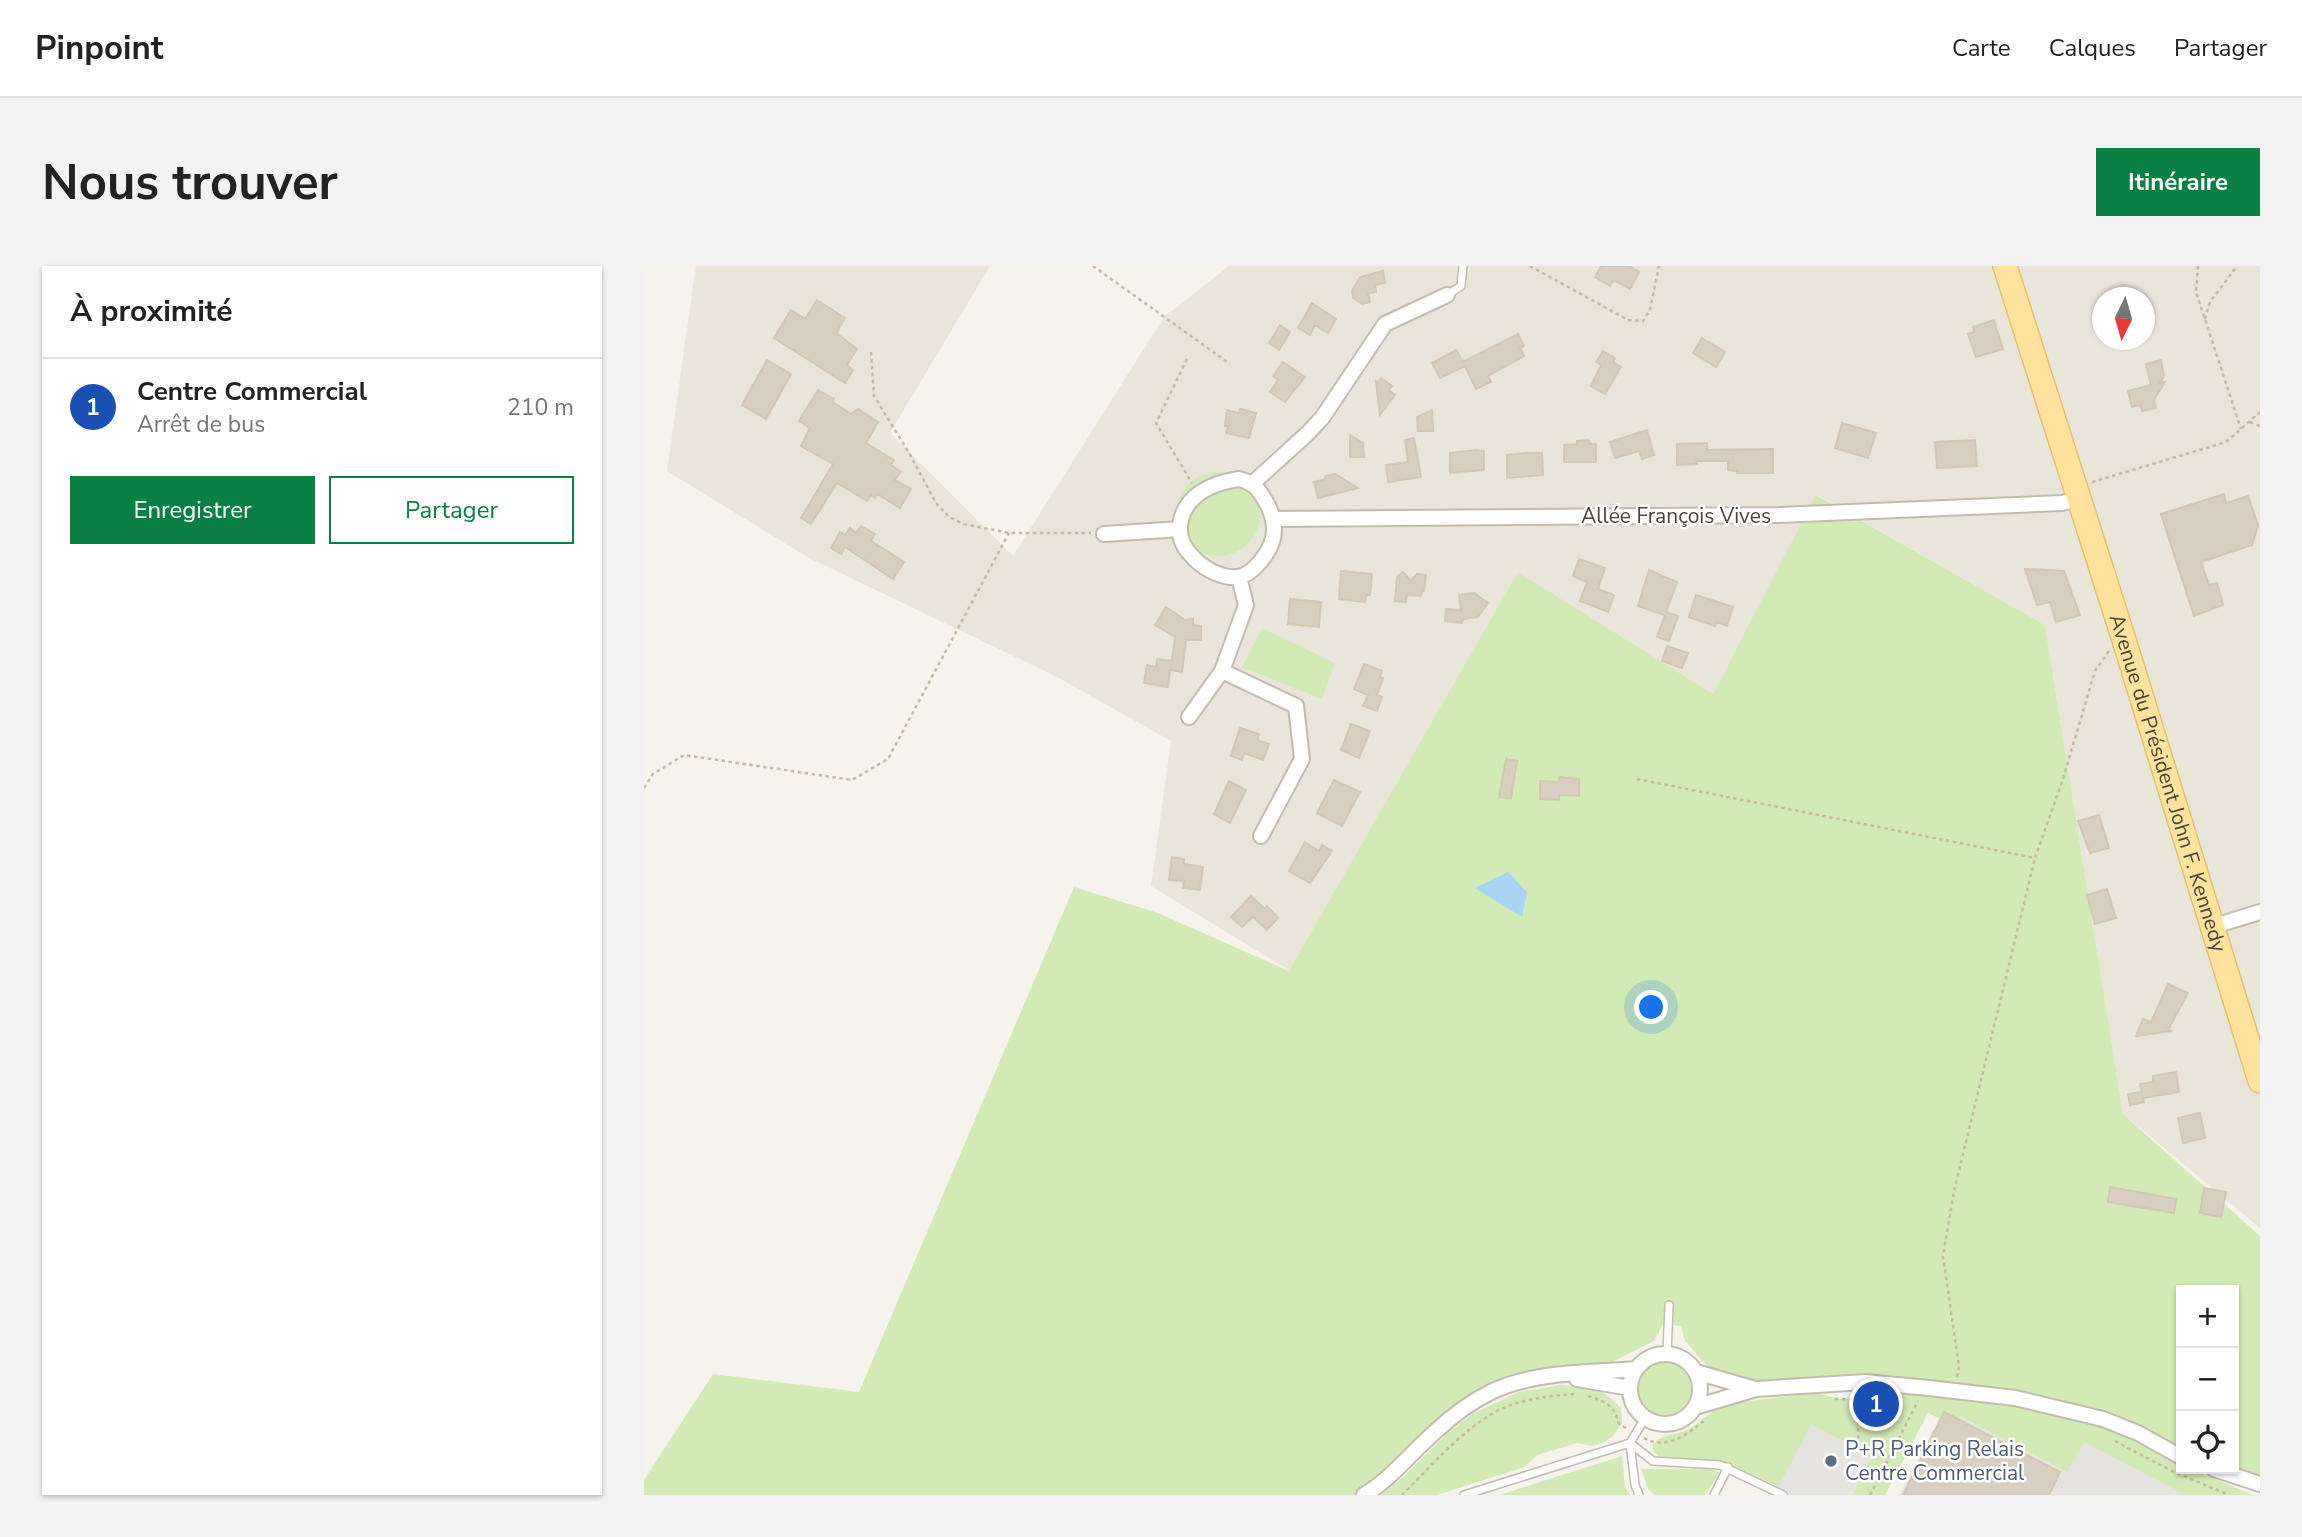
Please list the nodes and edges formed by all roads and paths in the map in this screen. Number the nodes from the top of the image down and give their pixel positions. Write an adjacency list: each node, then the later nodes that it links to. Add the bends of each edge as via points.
1 (1093, 266): 12 (path)
2 (1463, 266): 8 (lane, via 1461,286)
3 (1530, 266): 4 (path, via 1636,322 1643,321 1650,310)
4 (1659, 266)
5 (2005, 266): 19 (main road, Avenue du Président John F. Kennedy)
6 (2198, 266): 9 (path, via 2196,292)
7 (2237, 266): 9 (path, via 2210,302)
8 (1447, 295): 17 (street, via 1385,324 1322,418)
9 (2205, 318): 16 (path)
10 (871, 352): 22 (path, via 874,396 936,503 964,524)
11 (1187, 359): 18 (path, via 1156,423)
12 (1230, 364)
13 (2260, 412): 14 (path)
14 (2249, 422): 15 (path); 16 (path)
15 (2260, 426)
16 (2241, 429): 19 (path, via 2226,442)
17 (1253, 483): 18 (street, via 1224,482); 20 (street)
18 (1199, 493): 21 (street, via 1185,508)
19 (2076, 493): 20 (street, Allée François Vives, via 2062,503 1779,515); 25 (main road, Avenue du Président John F. Kennedy)
20 (1273, 519): 24 (street, via 1274,538 1267,552 1254,569)
21 (1180, 529): 23 (street); 24 (street, via 1185,547 1204,567)
22 (1009, 533): 23 (path); 29 (path, via 888,759 852,780 684,755 653,774)
23 (1104, 534)
24 (1239, 577): 26 (street, via 1246,605)
25 (2124, 640): 31 (path, via 2106,652 2095,671); 33 (main road, Avenue du Président John F. Kennedy)
26 (1222, 671): 27 (street); 30 (street, via 1296,706 1302,759)
27 (1189, 717)
28 (1637, 779): 31 (path)
29 (644, 788)
30 (1261, 836)
31 (2035, 858): 42 (path, via 1954,1191 1943,1256 1959,1366)
32 (2260, 912): 33 (street)
33 (2211, 927): 34 (main road, Avenue du Président John F. Kennedy)
34 (2260, 1081)
35 (1669, 1305): 36 (lane)
36 (1667, 1354): 37 (street, via 1644,1360); 38 (street, via 1679,1356)
37 (1636, 1369): 39 (street); 40 (street)
38 (1696, 1372): 41 (street); 47 (street, via 1699,1396)
39 (1558, 1376): 40 (street); 58 (street, via 1494,1391 1464,1408)
40 (1630, 1388): 49 (street, via 1634,1405)
41 (1756, 1389): 42 (street, via 1865,1382); 47 (street)
42 (1955, 1391): 54 (street, via 2015,1398 2103,1419)
43 (1904, 1397): 46 (path)
44 (1912, 1398): 64 (path, via 1920,1398)
45 (1835, 1399): 46 (path)
46 (1857, 1400): 53 (path)
47 (1695, 1407): 49 (street, via 1678,1421)
48 (1715, 1412): 50 (path, via 1668,1442 1651,1442)
49 (1645, 1418): 50 (lane)
50 (1636, 1433): 52 (lane); 59 (path, via 1619,1424 1616,1411 1601,1400 1581,1394 1526,1401 1497,1411 1463,1435)
51 (2111, 1438): 65 (path)
52 (1630, 1443): 55 (lane, via 1653,1461); 60 (lane); 61 (lane)
53 (1859, 1449)
54 (2176, 1454)
55 (1728, 1467): 62 (lane); 63 (lane)
56 (2228, 1474): 57 (street)
57 (2258, 1485)
58 (1364, 1495)
59 (1402, 1495)
60 (1464, 1495)
61 (1639, 1495)
62 (1714, 1495)
63 (1783, 1495)
64 (1870, 1495)
65 (2229, 1495)

